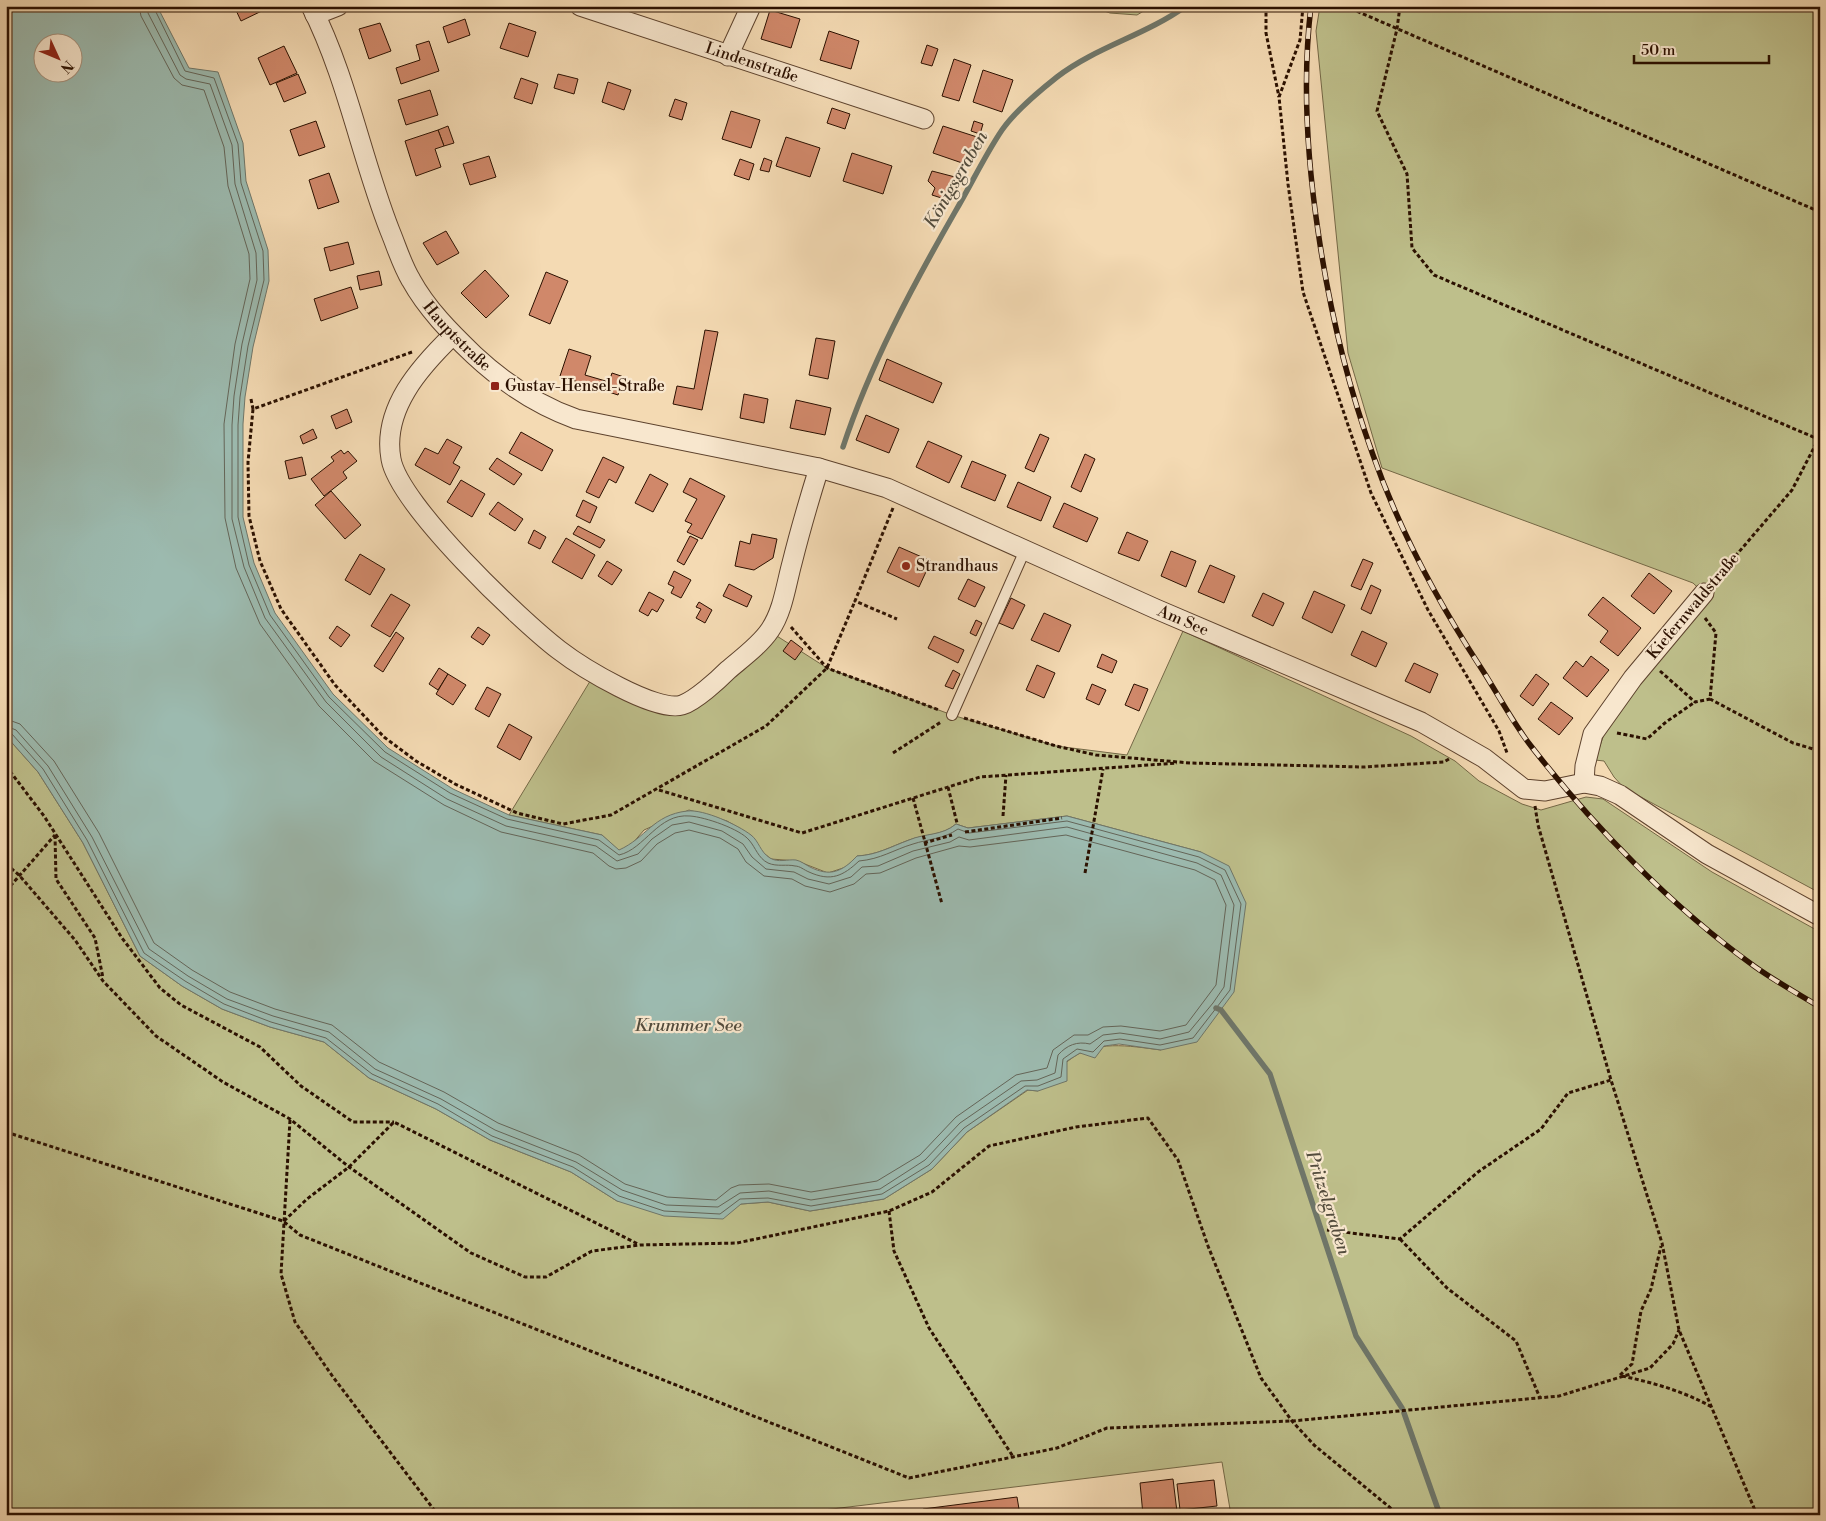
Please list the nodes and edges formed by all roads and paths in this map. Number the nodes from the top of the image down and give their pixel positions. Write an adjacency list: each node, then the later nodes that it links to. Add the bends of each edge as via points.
1 (338, 6): 8 (street)
2 (580, 6): 10 (street, Lindenstraße)
3 (751, 6): 10 (street)
4 (1266, 6): 11 (path, via 1266,33)
5 (1303, 6): 11 (path, via 1300,40)
6 (1344, 6): 9 (path)
7 (1400, 6): 9 (path)
8 (313, 11): 14 (street, Hauptstraße, via 332,52 381,208 404,266 430,310)
9 (1397, 29): 13 (path); 18 (path, via 1377,111 1407,174 1412,248 1434,275)
10 (728, 56): 12 (street, Lindenstraße)
11 (1279, 97): 32 (path, via 1303,292 1371,493 1428,610)
12 (924, 119)
13 (1820, 212)
14 (453, 335): 15 (street); 19 (street, Hauptstraße, via 528,396 576,419)
15 (440, 348): 17 (path, via 421,348); 24 (street, via 411,382 390,432 391,460 400,483 418,508 491,588 531,628 561,652 647,701 669,706 683,704 727,672 769,631)
16 (251, 399): 17 (path)
17 (253, 409): 42 (path, via 248,462 249,516 260,561 281,610 335,685 384,737 416,762 455,784 518,813 563,824 611,815)
18 (1819, 438): 22 (path, Kiefernwaldstraße, via 1792,490)
19 (820, 468): 20 (street, Am See); 24 (street)
20 (899, 494): 21 (street, Am See); 23 (path)
21 (1025, 550): 30 (lane); 43 (street, Am See, via 1420,722 1484,758 1524,789)
22 (1700, 599): 26 (street, Kiefernwaldstraße); 28 (path, via 1716,633)
23 (855, 601): 25 (path); 27 (path)
24 (779, 613): 27 (path)
25 (897, 619)
26 (1649, 660): 29 (path); 31 (street, Kiefernwaldstraße)
27 (827, 668): 30 (path); 42 (path, via 766,726)
28 (1710, 699): 29 (path); 33 (path, via 1793,743)
29 (1695, 702): 31 (path, via 1647,740)
30 (952, 715): 34 (path); 36 (path, via 1096,755)
31 (1597, 728): 40 (street, Kiefernwaldstraße, via 1590,742)
32 (1499, 731)
33 (1820, 751)
34 (893, 753)
35 (1450, 757): 36 (path, via 1444,762 1364,767)
36 (1190, 762): 38 (path)
37 (6, 766): 49 (path)
38 (1103, 768): 39 (path); 53 (path)
39 (1006, 775): 41 (path, via 980,777); 45 (path)
40 (1584, 783): 43 (street, via 1545,792); 57 (street, via 1620,795 1707,854)
41 (948, 787): 44 (path); 47 (path)
42 (658, 790): 44 (path, via 802,833)
43 (1536, 790): 59 (path, via 1538,825)
44 (913, 798): 51 (path)
45 (1004, 816)
46 (1062, 818): 48 (path)
47 (956, 823)
48 (965, 832)
49 (55, 834): 54 (path); 58 (path, via 56,879 96,938); 61 (path, via 122,938 160,988 181,1005 260,1047 301,1086 353,1122)
50 (952, 835): 51 (path)
51 (924, 843): 56 (path)
52 (6, 864): 54 (path)
53 (1086, 873)
54 (19, 875): 55 (path); 58 (path, via 75,940)
55 (6, 891)
56 (942, 904)
57 (1820, 916)
58 (103, 981): 60 (path, via 156,1036 223,1082)
59 (1611, 1080): 67 (path, via 1568,1093 1541,1129 1478,1172); 68 (path)
60 (290, 1119): 63 (path); 65 (path)
61 (394, 1122): 63 (path); 69 (path)
62 (6, 1132): 65 (path)
63 (349, 1168): 65 (path); 69 (path, via 471,1252 525,1276 546,1278 592,1251)
64 (889, 1211): 69 (path, via 737,1243); 74 (path, via 932,1192 989,1146 1076,1127 1148,1118 1178,1160 1208,1246 1261,1378); 75 (path, via 894,1251 929,1328)
65 (283, 1221): 75 (path, via 300,1235 909,1478); 76 (path, via 281,1274 295,1322)
66 (1328, 1230): 67 (path)
67 (1400, 1239): 72 (path, via 1447,1288 1516,1341)
68 (1662, 1243): 70 (path); 71 (path, via 1651,1289 1641,1312 1632,1364)
69 (640, 1245)
70 (1679, 1330): 71 (path, via 1673,1344 1650,1368); 73 (path)
71 (1620, 1376): 72 (path, via 1559,1396); 73 (path, via 1656,1383)
72 (1540, 1398): 74 (path)
73 (1713, 1407): 78 (path)
74 (1292, 1421): 75 (path, via 1107,1428 1057,1448); 77 (path, via 1320,1451)
75 (1014, 1458)
76 (438, 1515)
77 (1399, 1515)
78 (1757, 1515)

